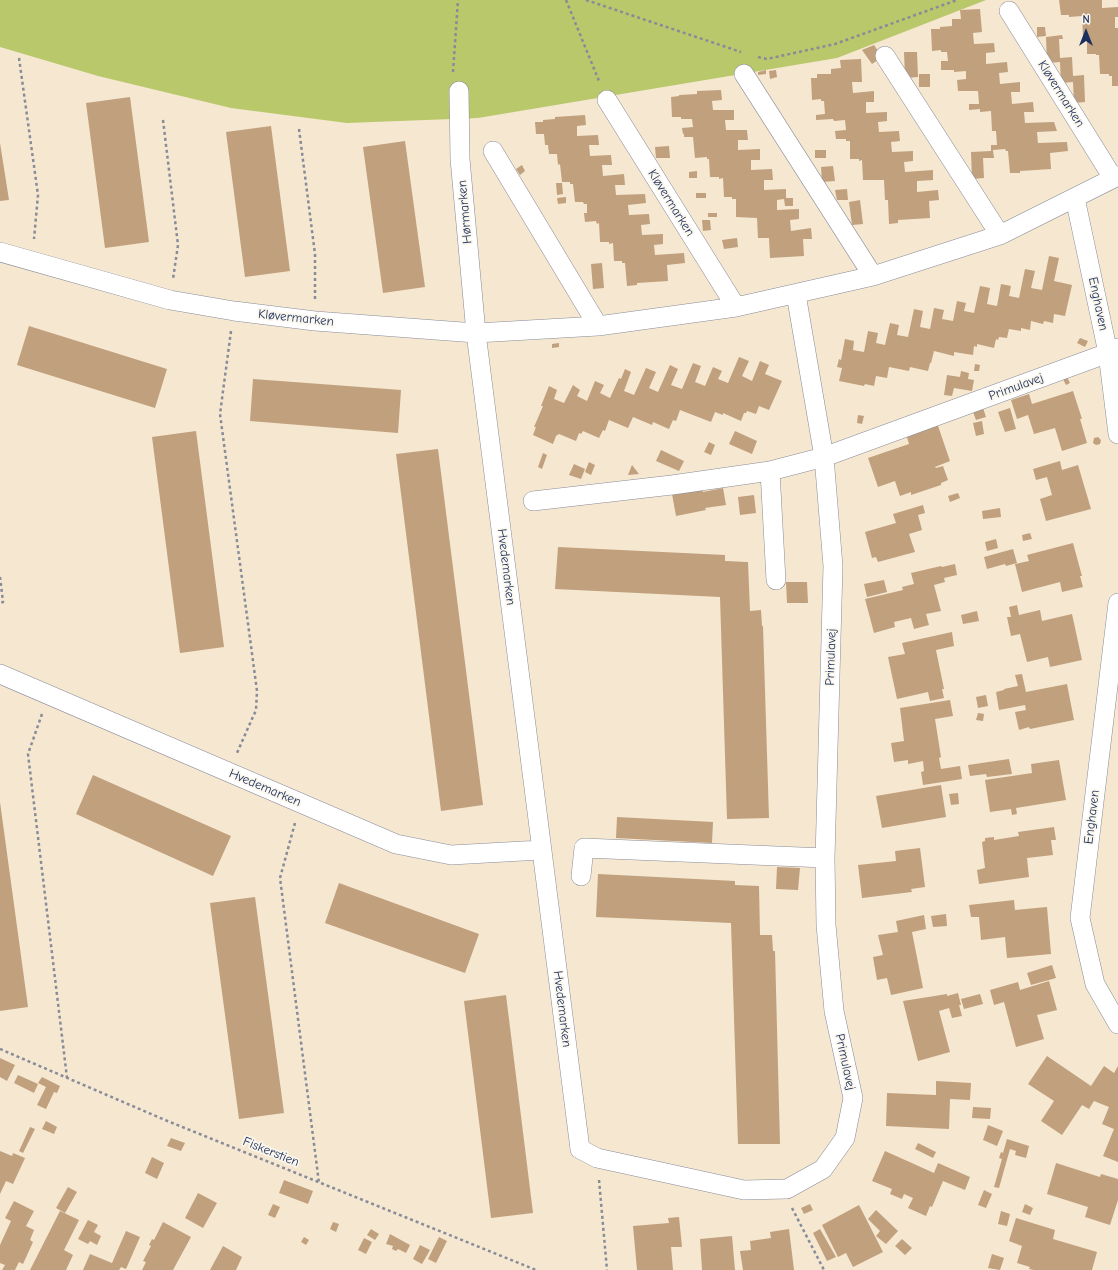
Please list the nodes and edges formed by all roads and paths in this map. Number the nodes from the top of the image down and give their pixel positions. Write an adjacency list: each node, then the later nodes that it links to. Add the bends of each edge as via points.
1 (458, 0): 11 (path, via 453,73)
2 (566, 0): 12 (path)
3 (586, 0): 6 (path)
4 (957, 0): 7 (path, via 835,44 767,59)
5 (1009, 11): 16 (street, Kløvermarken)
6 (748, 54)
7 (754, 56)
8 (885, 56): 18 (street)
9 (19, 58): 20 (path, via 38,195)
10 (744, 74): 21 (street)
11 (459, 91): 28 (street, Hørmarken, via 460,159)
12 (607, 100): 24 (street, Kløvermarken)
13 (163, 120): 23 (path, via 178,245)
14 (299, 129): 26 (path, via 315,254)
15 (493, 151): 27 (street)
16 (1116, 177): 17 (street, Kløvermarken)
17 (1075, 198): 18 (street, Kløvermarken); 29 (street, Enghaven)
18 (1000, 235): 21 (street, Kløvermarken)
19 (0, 252): 20 (street, Kløvermarken)
20 (32, 262): 23 (street, Kløvermarken)
21 (873, 276): 22 (street, Kløvermarken)
22 (796, 294): 24 (street, Kløvermarken); 31 (street, Primulavej)
23 (170, 300): 25 (street, Kløvermarken)
24 (736, 307): 27 (street, Kløvermarken)
25 (234, 311): 26 (street, Kløvermarken); 40 (path, via 220,414 257,691 256,710)
26 (315, 321): 28 (street, Kløvermarken)
27 (598, 326): 28 (street, Kløvermarken)
28 (476, 333): 42 (street, Hvedemarken)
29 (1113, 351): 30 (street, Enghaven); 31 (street, Primulavej)
30 (1118, 434)
31 (824, 457): 32 (street, Primulavej); 43 (street, Primulavej, via 833,566)
32 (770, 471): 33 (street, Primulavej); 35 (street)
33 (533, 501)
34 (0, 577): 36 (path, via 3,602)
35 (776, 580)
36 (0, 603)
37 (1118, 603): 45 (street, Enghaven, via 1080,918 1095,984)
38 (0, 674): 39 (street, Hvedemarken)
39 (49, 695): 40 (street, Hvedemarken); 47 (path, via 28,754)
40 (229, 772): 41 (street, Hvedemarken)
41 (301, 804): 42 (street, Hvedemarken, via 396,844 444,854); 49 (path, via 280,878)
42 (541, 850): 48 (street, Hvedemarken, via 580,1149)
43 (825, 858): 44 (street, via 584,848); 50 (street, Primulavej, via 826,925 834,1011 852,1098 845,1138 823,1169)
44 (581, 876)
45 (1118, 1024)
46 (0, 1049): 47 (path, Fiskerstien)
47 (67, 1078): 49 (path, Fiskerstien)
48 (597, 1158): 50 (street, Primulavej, via 744,1190); 52 (path)
49 (320, 1182): 51 (path, Fiskerstien)
50 (786, 1189): 53 (path, via 793,1211)
51 (536, 1270)
52 (607, 1270)
53 (824, 1270)

